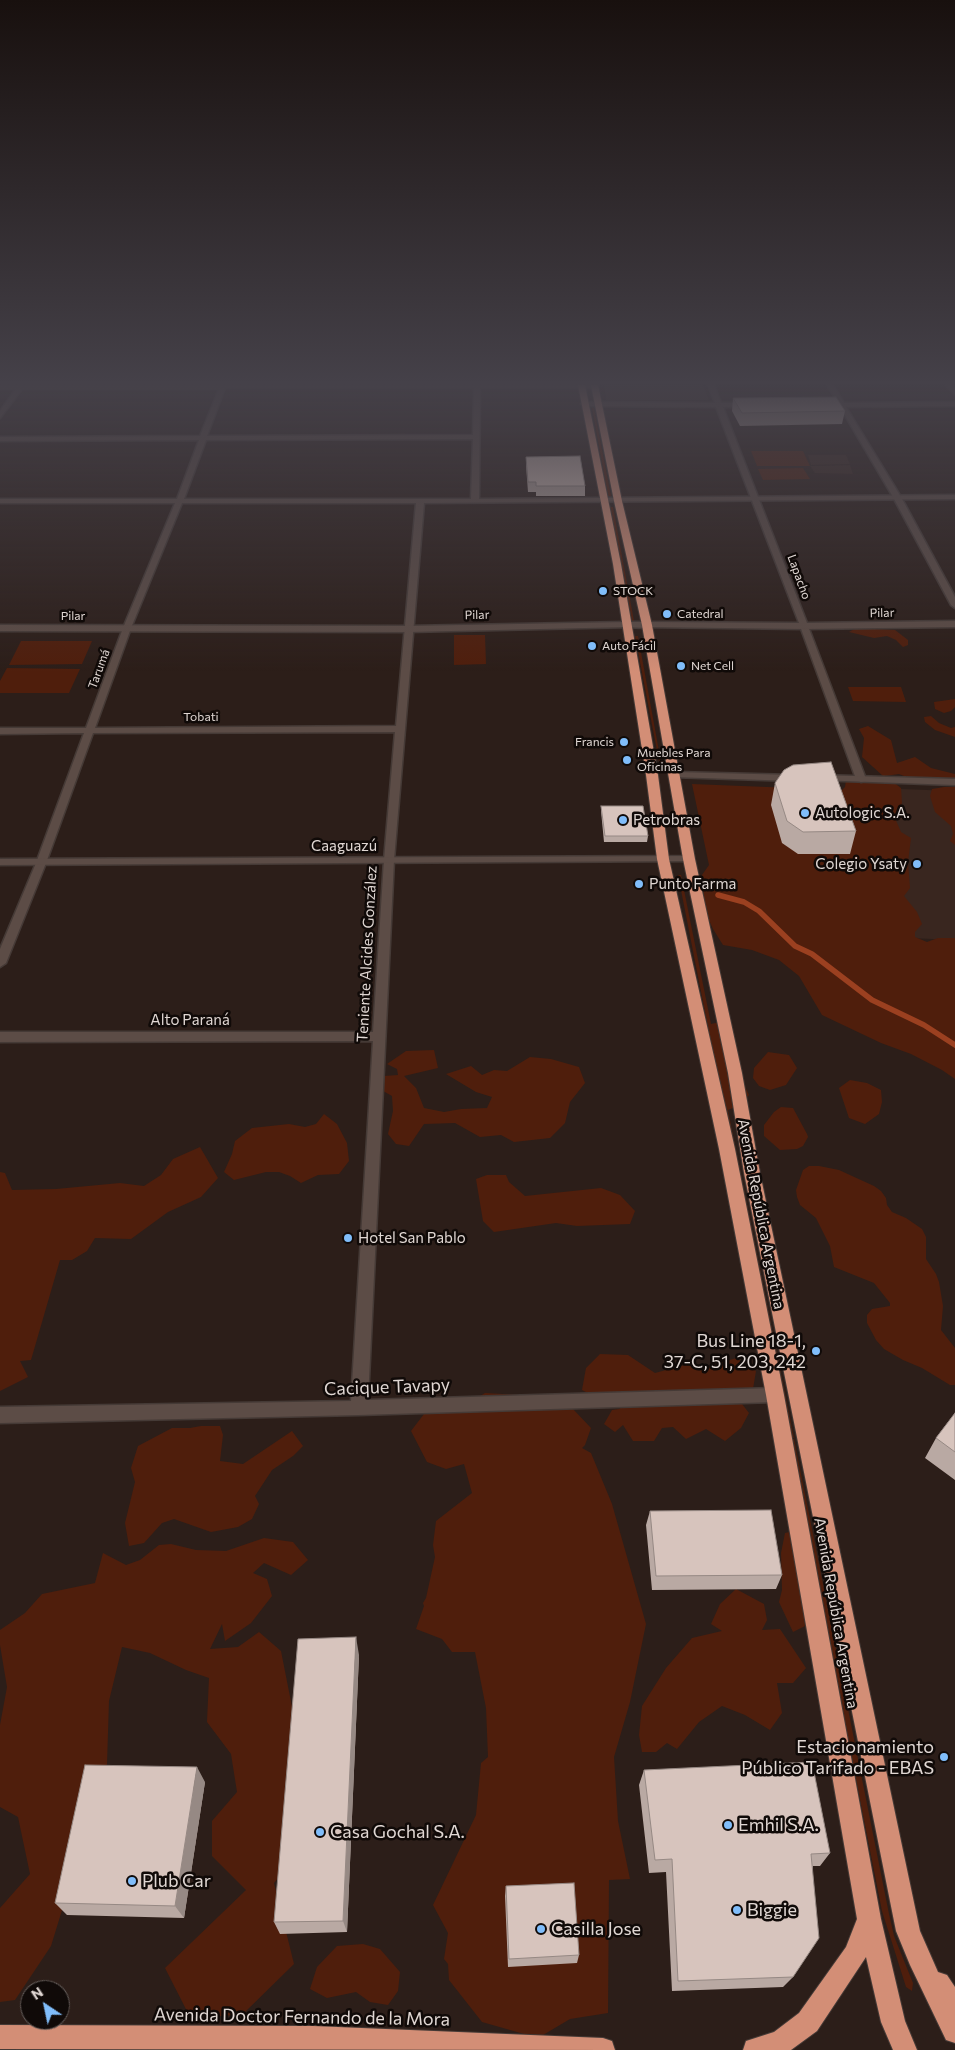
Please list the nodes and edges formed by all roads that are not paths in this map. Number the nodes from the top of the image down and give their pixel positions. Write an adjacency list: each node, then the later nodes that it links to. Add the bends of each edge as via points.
1 (187, 481): 14 (street, Tarumá)
2 (476, 481): 11 (street)
3 (601, 481): 12 (highway, Avenida República Argentina)
4 (614, 481): 13 (highway, Avenida República Argentina)
5 (749, 481): 9 (street, Lapacho)
6 (887, 481): 8 (street)
7 (955, 497): 8 (street)
8 (897, 498): 9 (street); 16 (street)
9 (757, 500): 13 (street); 20 (street, Lapacho)
10 (0, 501): 14 (street)
11 (475, 501): 12 (street); 15 (street)
12 (605, 501): 13 (street); 18 (highway, Avenida República Argentina)
13 (618, 501): 19 (highway, Avenida República Argentina)
14 (179, 502): 15 (street); 22 (street, Tarumá)
15 (420, 502): 23 (street, Teniente Alcides González)
16 (955, 605)
17 (955, 624): 20 (street, Pilar)
18 (627, 625): 19 (street, Pilar); 23 (street, Pilar); 31 (highway, Avenida República Argentina)
19 (647, 625): 20 (street, Pilar); 27 (highway, Avenida República Argentina)
20 (804, 626): 28 (street, Lapacho)
21 (0, 628): 22 (street, Pilar)
22 (127, 628): 23 (street, Pilar); 25 (street, Tarumá)
23 (408, 629): 24 (street, Teniente Alcides González)
24 (402, 729): 25 (street, Tobati); 32 (street, Teniente Alcides González)
25 (90, 730): 26 (street, Tobati); 34 (street, Tarumá)
26 (0, 731)
27 (675, 775): 28 (street); 30 (highway, Avenida República Argentina)
28 (861, 779): 29 (street)
29 (955, 782)
30 (689, 858): 31 (street, Caaguazú); 42 (highway, Avenida República Argentina, via 908,1931)
31 (664, 859): 32 (street, Caaguazú); 38 (highway, Avenida República Argentina, via 725,1140)
32 (389, 860): 34 (street, Caaguazú); 36 (street, Teniente Alcides González)
33 (0, 862): 34 (street, Caaguazú)
34 (41, 863): 35 (street, Tarumá)
35 (0, 963)
36 (379, 1036): 37 (street, Alto Paraná); 39 (street, Teniente Alcides González)
37 (0, 1037)
38 (775, 1395): 39 (street, Cacique Tavapy); 41 (highway, Avenida República Argentina)
39 (359, 1408): 40 (street, Cacique Tavapy)
40 (0, 1415)
41 (869, 1919): 48 (highway, via 855,1955 808,2022 780,2043); 49 (highway, Avenida República Argentina, via 893,2022)
42 (918, 1957): 43 (highway); 44 (highway, Avenida República Argentina)
43 (955, 2007)
44 (955, 2031)
45 (0, 2037): 46 (highway, Avenida Doctor Fernando de la Mora)
46 (312, 2044): 47 (highway, Avenida Doctor Fernando de la Mora)
47 (603, 2050)
48 (754, 2050)
49 (905, 2050)

